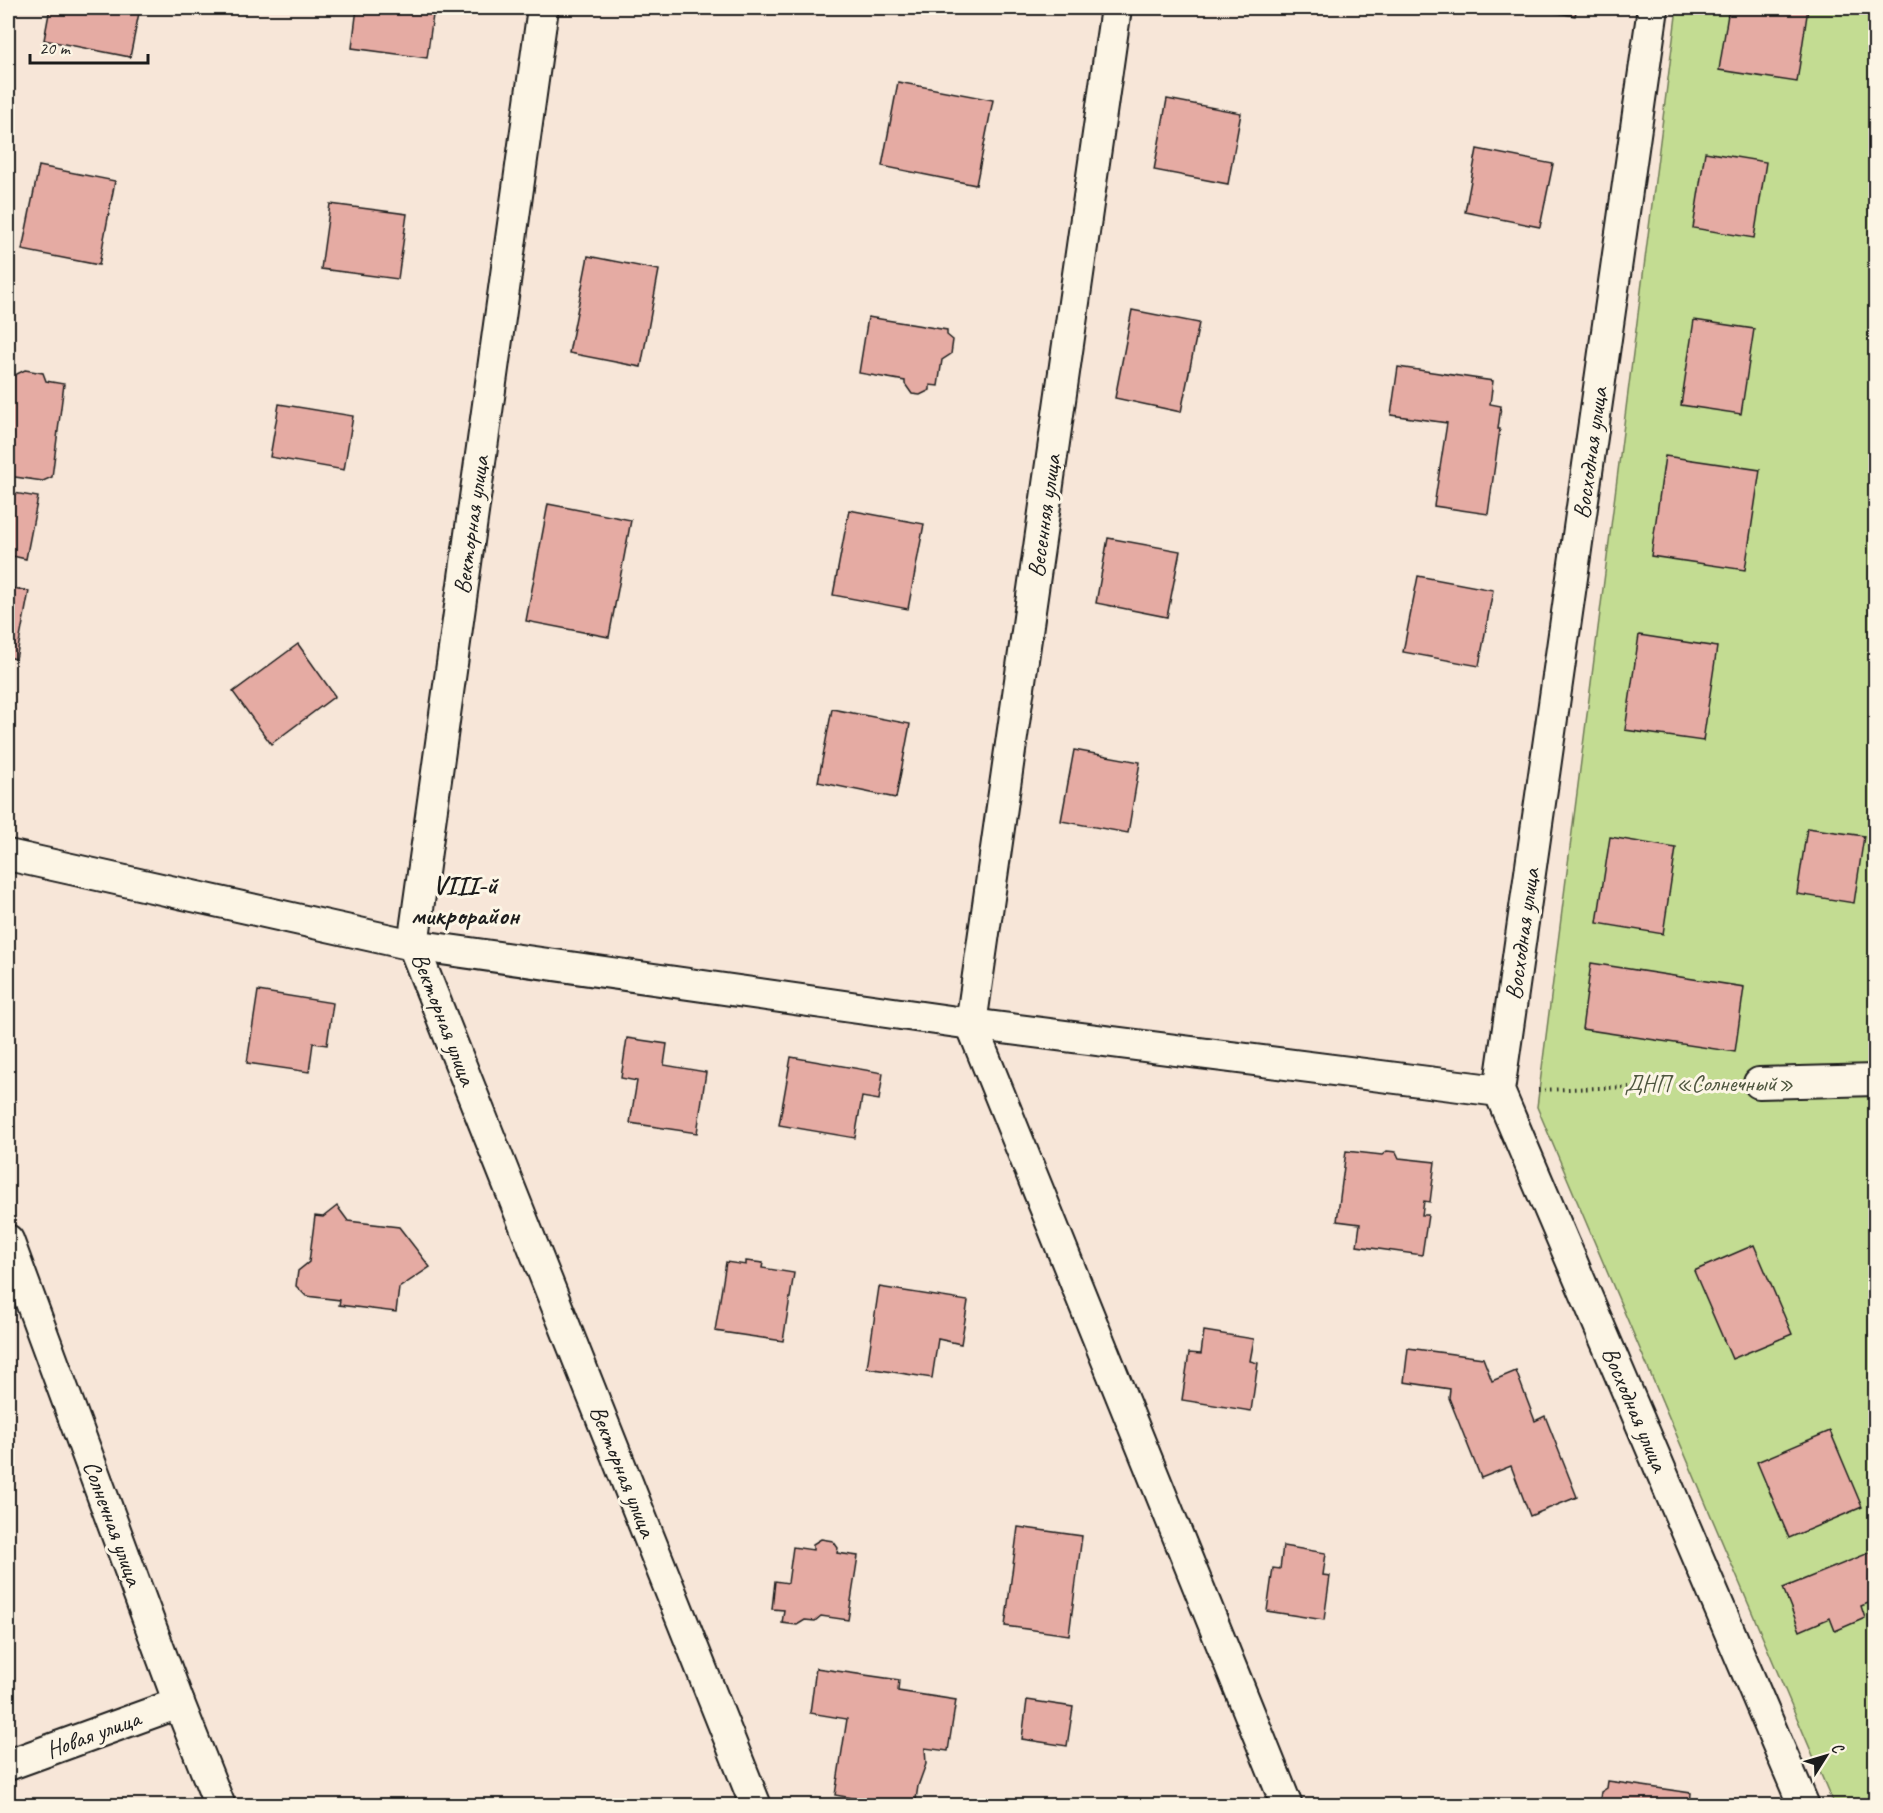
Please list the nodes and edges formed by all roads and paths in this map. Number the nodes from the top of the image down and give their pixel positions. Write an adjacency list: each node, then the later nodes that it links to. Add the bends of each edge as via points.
1 (543, 8): 5 (street, Векторная улица)
2 (1116, 8): 6 (street, Весенняя улица)
3 (1653, 8): 9 (street, Восходная улица)
4 (8, 855): 5 (street)
5 (413, 945): 6 (street); 14 (street, Векторная улица)
6 (971, 1024): 9 (street); 15 (street)
7 (1875, 1080): 8 (street)
8 (1759, 1083): 9 (path)
9 (1499, 1091): 16 (street, Восходная улица)
10 (8, 1240): 11 (street, Солнечная улица)
11 (179, 1703): 12 (street, Новая улица); 13 (street, Солнечная улица)
12 (8, 1765)
13 (220, 1806)
14 (756, 1806)
15 (1287, 1806)
16 (1804, 1806)

